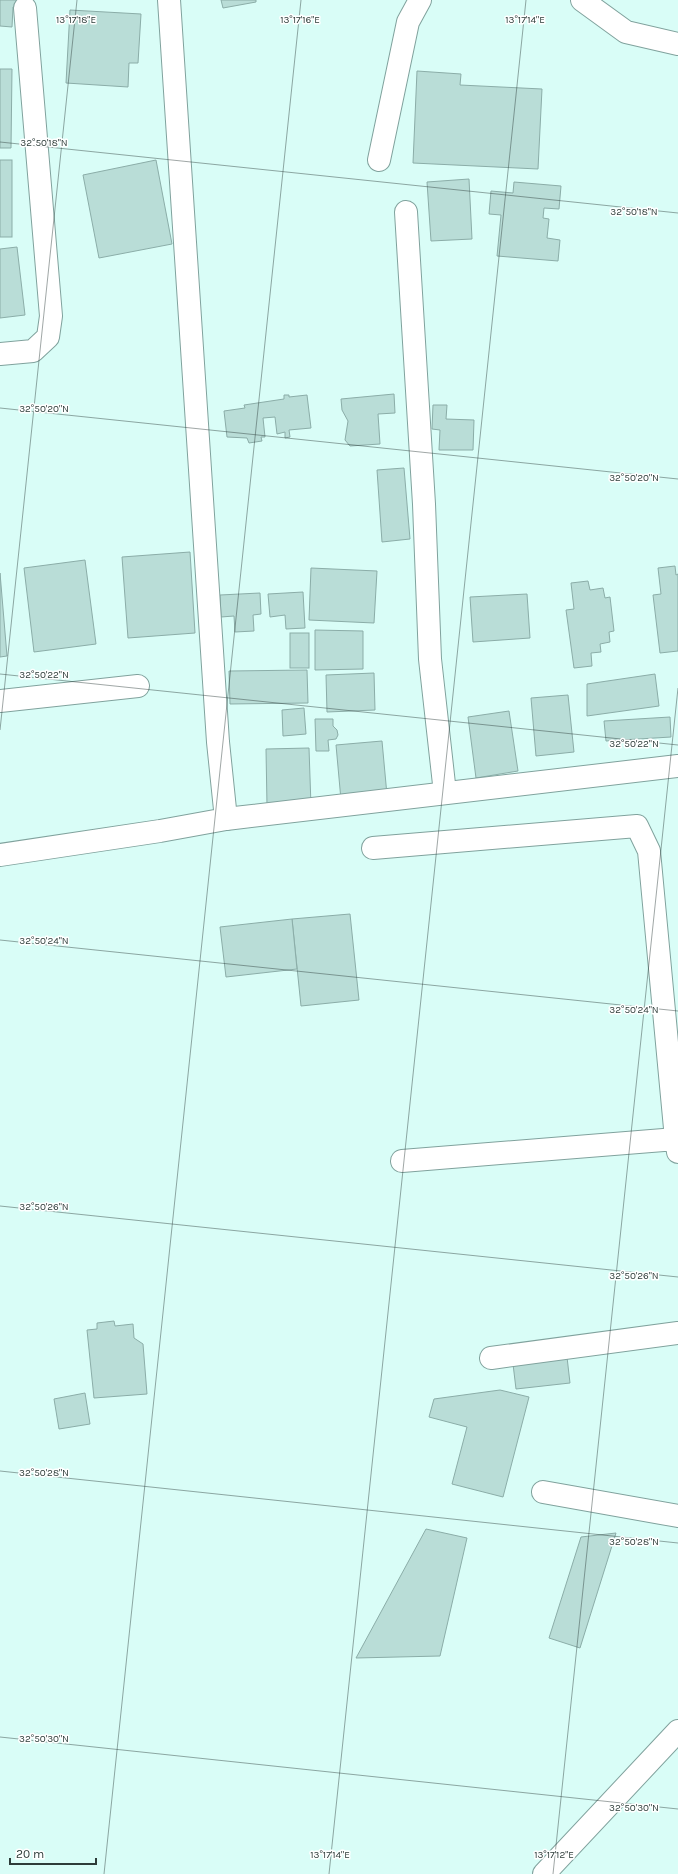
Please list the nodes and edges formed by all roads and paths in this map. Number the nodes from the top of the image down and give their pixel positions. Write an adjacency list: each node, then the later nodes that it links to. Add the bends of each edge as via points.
1 (169, 0): 13 (street, via 218,742)
2 (420, 0): 6 (street, via 408,22)
3 (582, 0): 5 (street, via 626,32)
4 (25, 8): 8 (street, via 51,316 48,337 33,351)
5 (678, 44)
6 (379, 160)
7 (406, 212): 12 (street, via 424,504 430,659)
8 (0, 354)
9 (138, 686): 10 (street)
10 (0, 701)
11 (678, 766): 12 (street)
12 (444, 793): 13 (street)
13 (226, 819): 15 (street)
14 (373, 848): 16 (street, via 637,826 649,851)
15 (0, 855)
16 (678, 1144): 17 (street)
17 (402, 1161)
18 (678, 1333): 19 (street)
19 (491, 1358)
20 (543, 1492): 21 (street)
21 (678, 1516)
22 (678, 1731): 23 (street)
23 (544, 1874)

